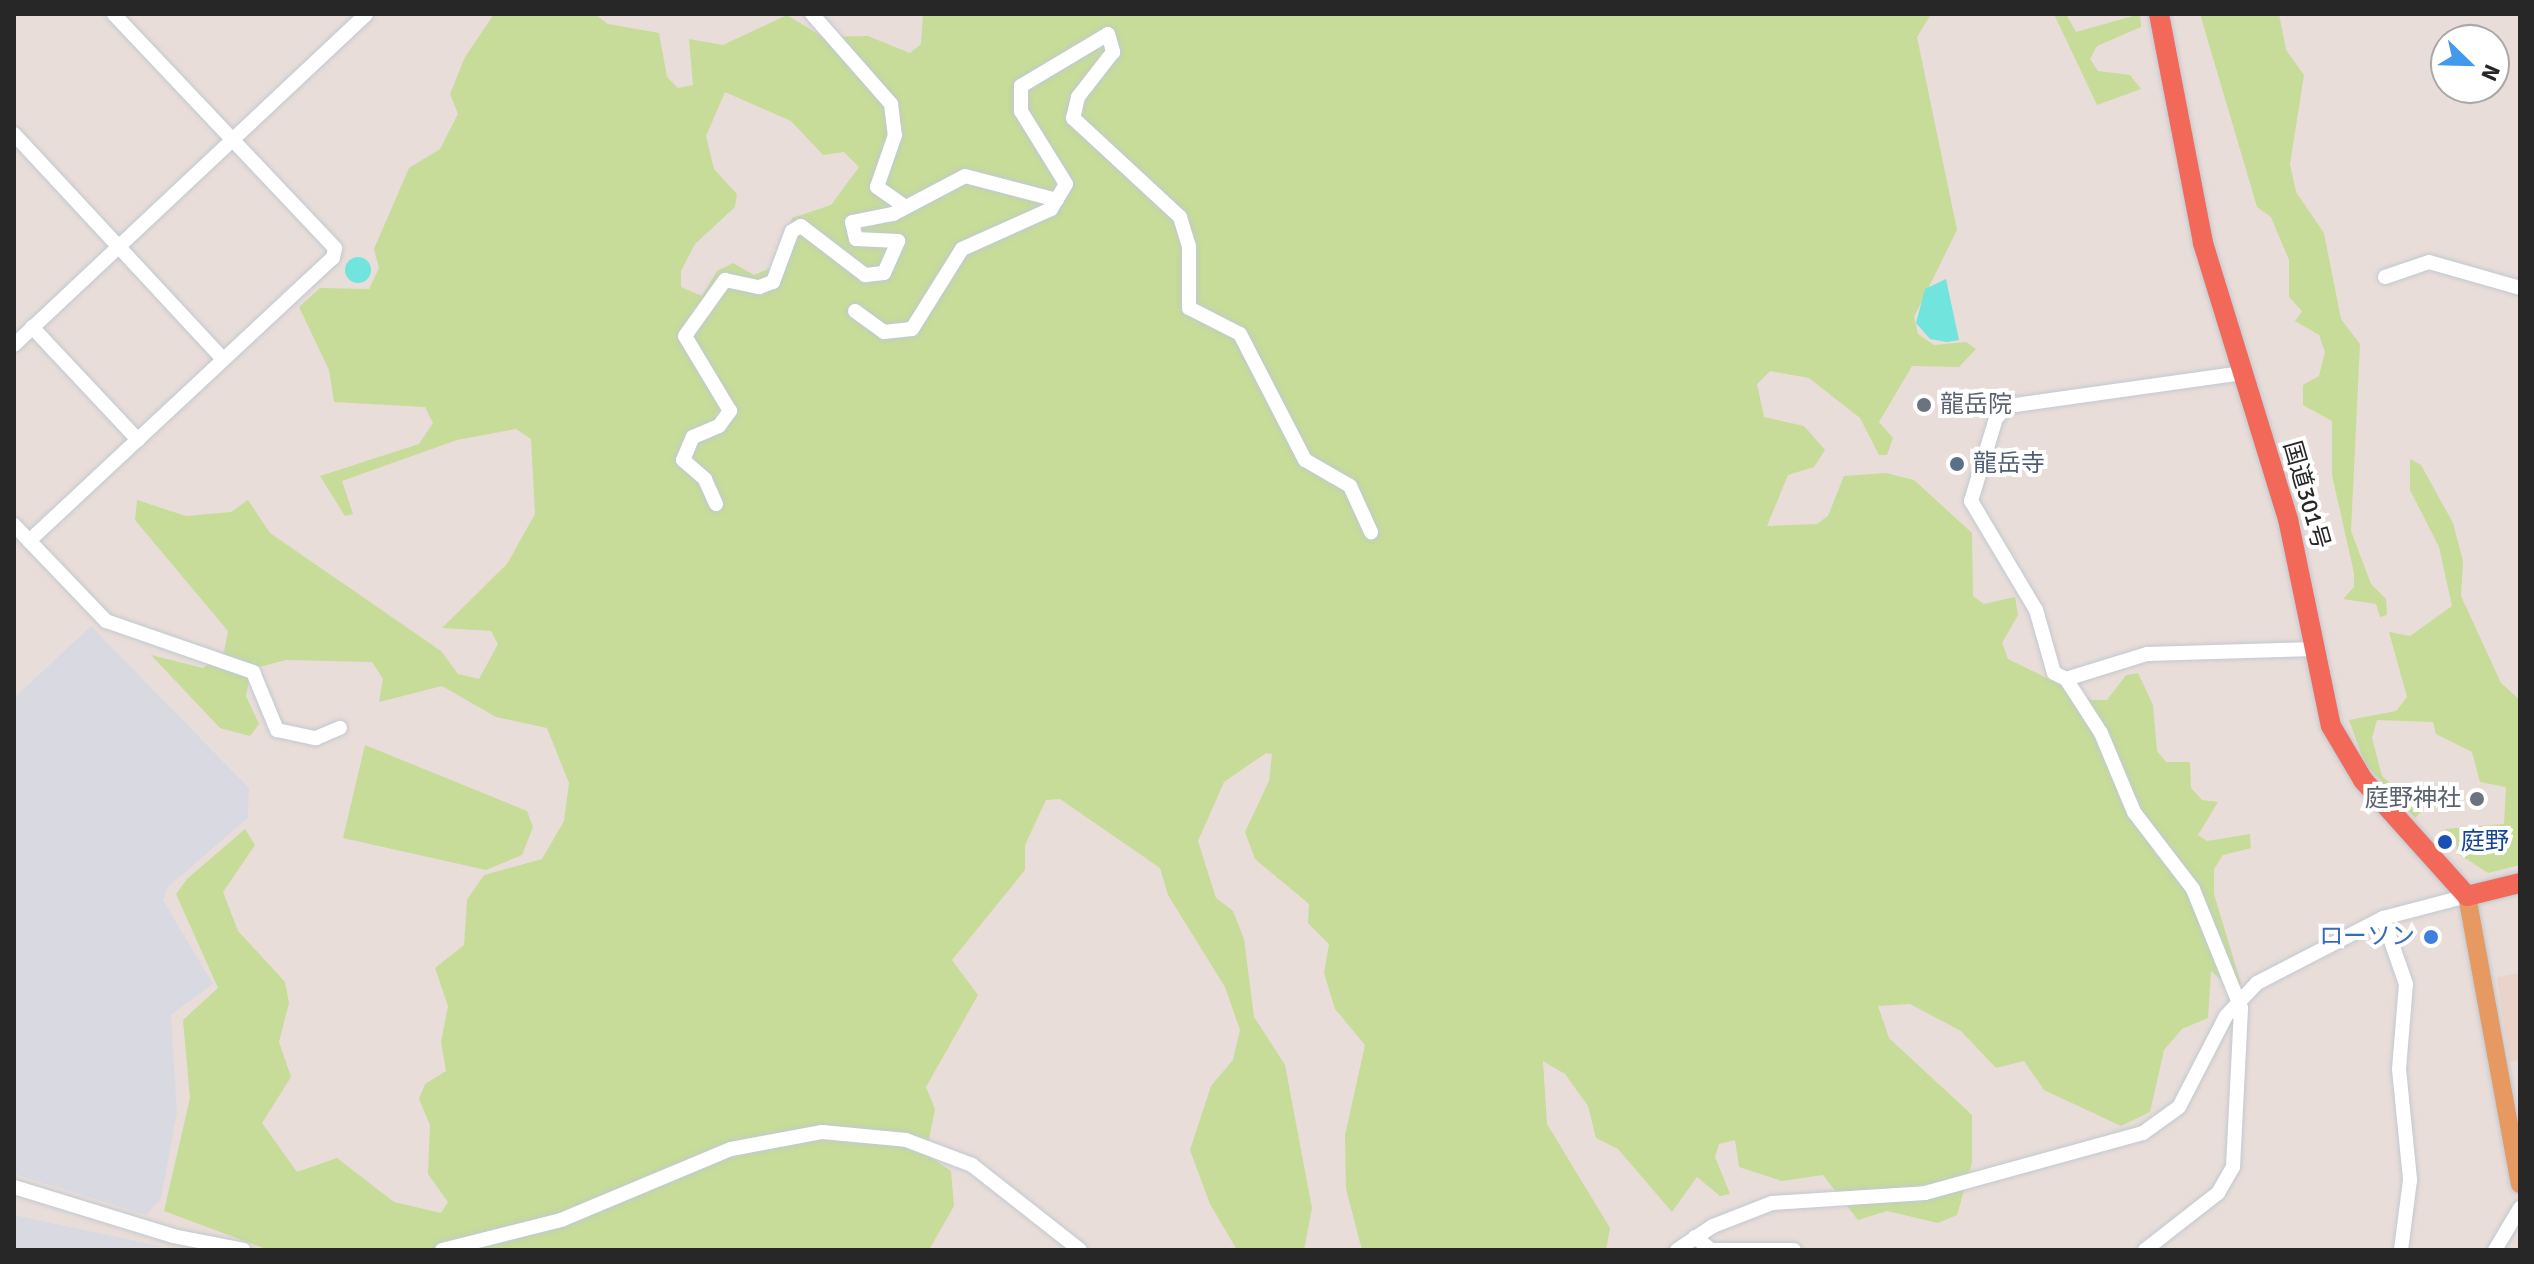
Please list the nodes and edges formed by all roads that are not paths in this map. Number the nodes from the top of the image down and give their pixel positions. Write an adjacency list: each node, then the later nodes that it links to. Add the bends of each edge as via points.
1 (114, 14): 6 (street)
2 (366, 14): 6 (street)
3 (812, 14): 8 (street, via 891,104 895,135 877,187)
4 (2159, 14): 16 (highway, 国道301号, via 2203,243)
5 (14, 134): 9 (street)
6 (232, 140): 9 (street); 15 (street, via 335,248 333,258)
7 (1057, 200): 8 (street, via 965,176); 12 (street, via 1044,217 962,249 912,329 884,332); 20 (street, via 1064,175 1026,123 1021,86 1108,34 1113,52 1078,97 1073,118 1180,217 1189,246 1189,308 1240,334 1305,460 1350,486)
8 (904, 206): 18 (street, via 860,218 849,230 856,239 898,241 884,273 865,275 801,226 792,231 773,282 759,287 725,280 690,322 685,336 730,411 719,426 693,437 683,460 705,479)
9 (119, 245): 13 (street); 15 (street)
10 (2385, 277): 11 (street, via 2429,262)
11 (2520, 288)
12 (855, 311)
13 (32, 327): 14 (street); 17 (street)
14 (14, 345)
15 (223, 359): 17 (street)
16 (2243, 373): 22 (highway, 国道301号, via 2288,519); 23 (street, via 2008,406 1996,418 1973,512 2036,610 2054,673)
17 (138, 440): 21 (street)
18 (716, 504)
19 (14, 525): 21 (street)
20 (1371, 532)
21 (29, 541): 24 (street, via 106,621 253,672 277,730 316,738)
22 (2314, 649): 23 (street, via 2147,654); 26 (highway, 国道301号, via 2344,753)
23 (2066, 679): 28 (street, via 2101,733 2134,812 2193,889)
24 (340, 728)
25 (2520, 883): 26 (highway)
26 (2467, 896): 27 (street); 29 (main road)
27 (2383, 918): 28 (street, via 2282,967); 40 (street, via 2406,984 2399,1069 2410,1180)
28 (2237, 1003): 33 (street, via 2179,1107 2143,1133 1925,1193 1772,1203); 39 (street, via 2233,1167 2218,1193)
29 (2515, 1134): 30 (main road)
30 (2520, 1184)
31 (14, 1187): 34 (street, via 173,1236)
32 (2520, 1208): 41 (street)
33 (1695, 1237): 37 (street); 38 (street, via 1711,1250)
34 (244, 1250)
35 (442, 1250): 36 (street, via 561,1220 731,1149 837,1132 906,1140 972,1165)
36 (1080, 1250)
37 (1677, 1250)
38 (1794, 1250)
39 (2145, 1250)
40 (2401, 1250)
41 (2495, 1250)

